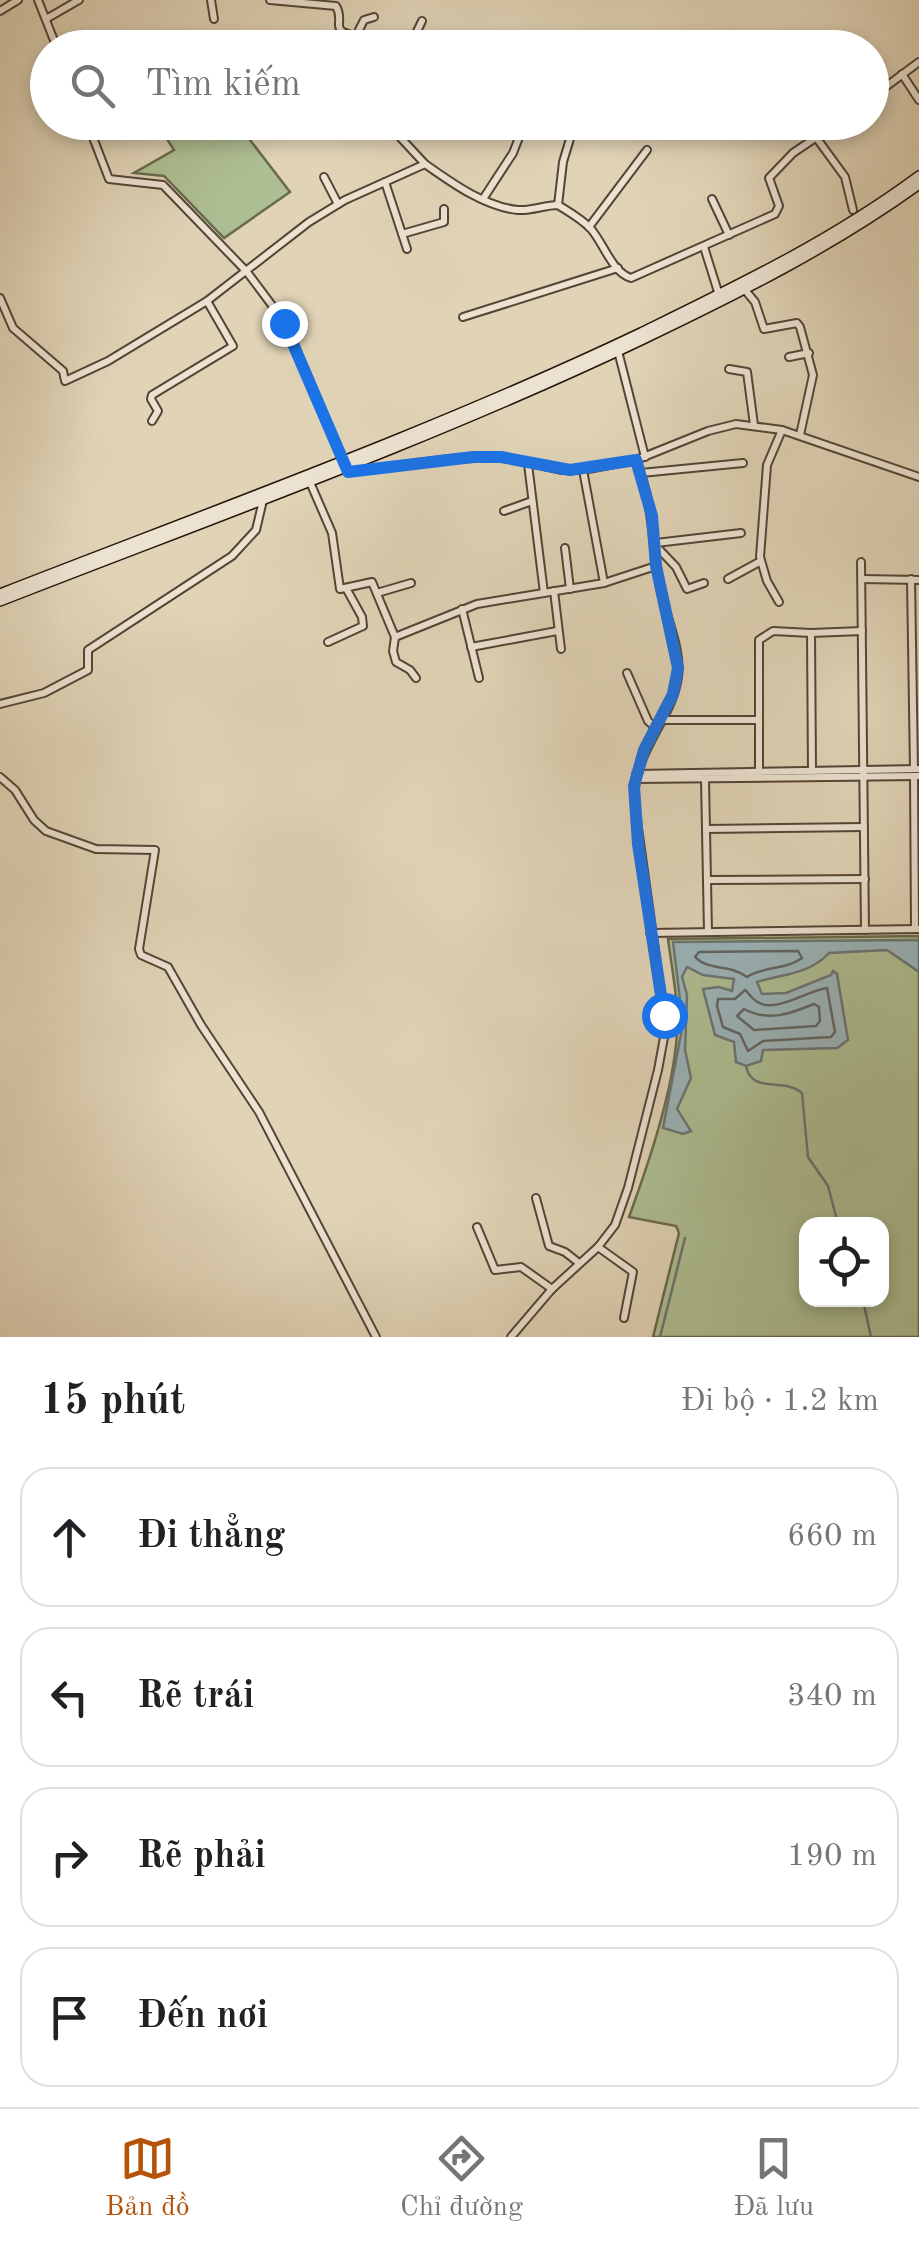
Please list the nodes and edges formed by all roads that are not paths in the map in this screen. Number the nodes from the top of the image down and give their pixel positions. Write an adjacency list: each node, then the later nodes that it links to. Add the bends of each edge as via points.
1 (18, 0): 6 (street)
2 (38, 0): 8 (street)
3 (80, 0): 8 (street)
4 (211, 0): 9 (street)
5 (270, 0): 12 (street, via 333,4)
6 (0, 11)
7 (374, 17): 13 (street)
8 (46, 19): 11 (street)
9 (214, 19)
10 (422, 20): 14 (street)
11 (50, 30)
12 (340, 30)
13 (359, 30)
14 (418, 30)
15 (919, 62): 16 (street)
16 (902, 74): 17 (street); 18 (street)
17 (889, 84)
18 (919, 100)
19 (94, 140): 42 (street, via 110,180 163,185)
20 (403, 140): 25 (street)
21 (518, 140): 30 (street)
22 (569, 140): 33 (street)
23 (818, 140): 35 (street, via 845,177); 38 (street, via 769,178 778,212)
24 (648, 150): 36 (street)
25 (425, 164): 28 (street); 30 (street)
26 (919, 176): 44 (main road, via 834,233)
27 (324, 177): 32 (street)
28 (385, 182): 32 (street); 37 (street)
29 (919, 184): 43 (main road)
30 (483, 199): 33 (street, via 516,210)
31 (712, 199): 38 (street)
32 (338, 204): 42 (street)
33 (558, 206): 36 (street)
34 (444, 209): 37 (street, via 444,222)
35 (853, 210)
36 (590, 227): 41 (street)
37 (402, 234): 40 (street)
38 (728, 235): 39 (street)
39 (704, 248): 41 (street, via 632,278); 44 (street)
40 (407, 249)
41 (618, 268): 47 (street)
42 (246, 272): 46 (street); 57 (street, via 293,342)
43 (745, 290): 48 (main road); 49 (street, via 762,327 797,323)
44 (720, 295): 57 (main road)
45 (0, 298): 46 (street, via 13,328 63,371 65,381)
46 (207, 300): 52 (street, via 233,346 152,395 158,411)
47 (463, 318)
48 (618, 351): 56 (street); 57 (main road, via 493,408)
49 (809, 353): 50 (street); 55 (street, via 813,375)
50 (789, 356)
51 (728, 370): 53 (street, via 747,372)
52 (152, 421)
53 (754, 425): 54 (street); 56 (street, via 724,426)
54 (782, 430): 55 (street); 70 (street, via 767,465)
55 (800, 435): 62 (street)
56 (640, 458): 60 (street); 61 (street)
57 (344, 463): 59 (street, via 348,472 450,458); 63 (main road)
58 (743, 463): 61 (street)
59 (528, 464): 60 (street); 65 (street)
60 (583, 470): 77 (street)
61 (642, 473): 68 (street)
62 (919, 477)
63 (307, 478): 64 (main road); 79 (street, via 332,534 340,589)
64 (263, 495): 84 (main road); 97 (street, via 259,523 225,562 88,650 88,670 44,693)
65 (532, 501): 66 (street); 82 (street)
66 (504, 511)
67 (741, 533): 68 (street)
68 (656, 545): 72 (street); 78 (street, via 687,589)
69 (565, 548): 80 (street)
70 (761, 562): 73 (street); 85 (street)
71 (861, 562): 74 (street)
72 (656, 566): 77 (street); 98 (street, via 678,668)
73 (728, 579)
74 (862, 579): 75 (street); 87 (street)
75 (915, 580): 102 (street)
76 (411, 583): 83 (street)
77 (604, 583): 80 (street)
78 (704, 583)
79 (346, 588): 83 (street, via 372,582); 91 (street, via 363,626)
80 (570, 589): 81 (street)
81 (554, 591): 82 (street); 88 (street)
82 (544, 592): 86 (street)
83 (377, 593): 90 (street)
84 (0, 597)
85 (778, 602)
86 (462, 609): 90 (street); 92 (street)
87 (862, 630): 89 (street); 103 (street)
88 (557, 631): 92 (street); 93 (street)
89 (811, 633): 99 (street, via 772,632 759,640); 104 (street)
90 (395, 637): 95 (street, via 396,662)
91 (328, 642)
92 (471, 647): 96 (street)
93 (561, 649)
94 (626, 673): 100 (street)
95 (416, 678)
96 (479, 678)
97 (0, 704)
98 (662, 720): 99 (street); 100 (street)
99 (758, 720): 101 (street)
100 (656, 728): 105 (street)
101 (758, 772): 104 (street); 106 (street)
102 (916, 772): 103 (street); 109 (street)
103 (864, 773): 104 (street); 108 (street)
104 (812, 774): 106 (street)
105 (635, 776): 106 (street); 117 (street)
106 (704, 776): 110 (street)
107 (0, 777): 124 (street, via 46,831 96,849 155,850 139,950 168,967 261,1114)
108 (864, 827): 110 (street); 111 (street)
109 (917, 828): 112 (street)
110 (706, 829): 113 (street)
111 (865, 879): 113 (street); 115 (street)
112 (917, 879): 114 (street)
113 (707, 880): 116 (street)
114 (917, 929): 115 (street)
115 (865, 930): 116 (street)
116 (708, 932): 117 (street)
117 (650, 933): 120 (street, via 664,1015 661,1052 628,1188 615,1225)
118 (536, 1198): 121 (street, via 548,1246)
119 (477, 1228): 122 (street, via 495,1270 520,1267)
120 (598, 1247): 121 (street); 123 (street, via 633,1272)
121 (579, 1263): 122 (street)
122 (552, 1289): 125 (street)
123 (624, 1318)
124 (376, 1337)
125 (511, 1337)

